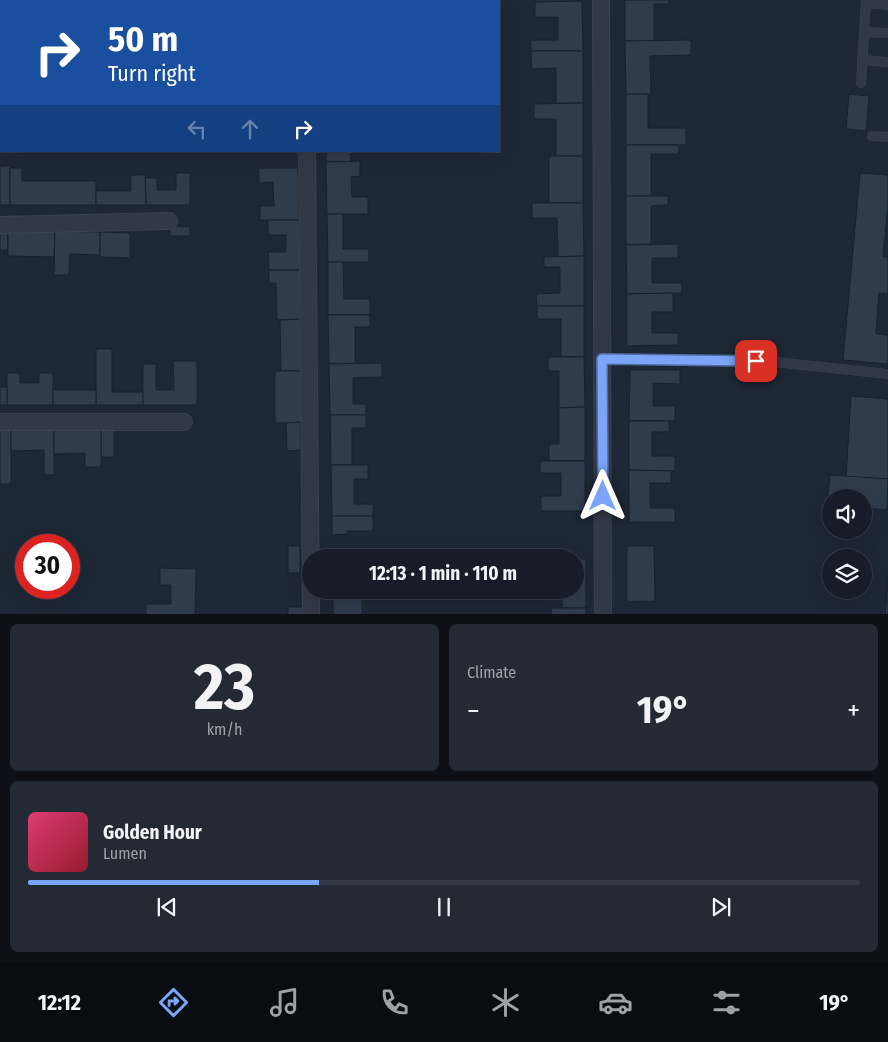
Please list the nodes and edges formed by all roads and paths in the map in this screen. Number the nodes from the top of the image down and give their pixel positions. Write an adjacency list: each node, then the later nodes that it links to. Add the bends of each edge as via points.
1 (601, 0): 14 (street)
2 (866, 2): 3 (lane); 4 (lane)
3 (888, 4)
4 (864, 32): 5 (lane); 6 (lane)
5 (888, 33)
6 (862, 60): 7 (lane); 8 (lane)
7 (888, 62)
8 (860, 83)
9 (872, 136): 10 (lane)
10 (888, 137)
11 (307, 152): 18 (street)
12 (169, 221): 13 (street)
13 (0, 225)
14 (602, 359): 15 (lane, via 775,362); 19 (street)
15 (888, 374)
16 (0, 422): 17 (street)
17 (184, 422)
18 (311, 614)
19 (603, 614)

